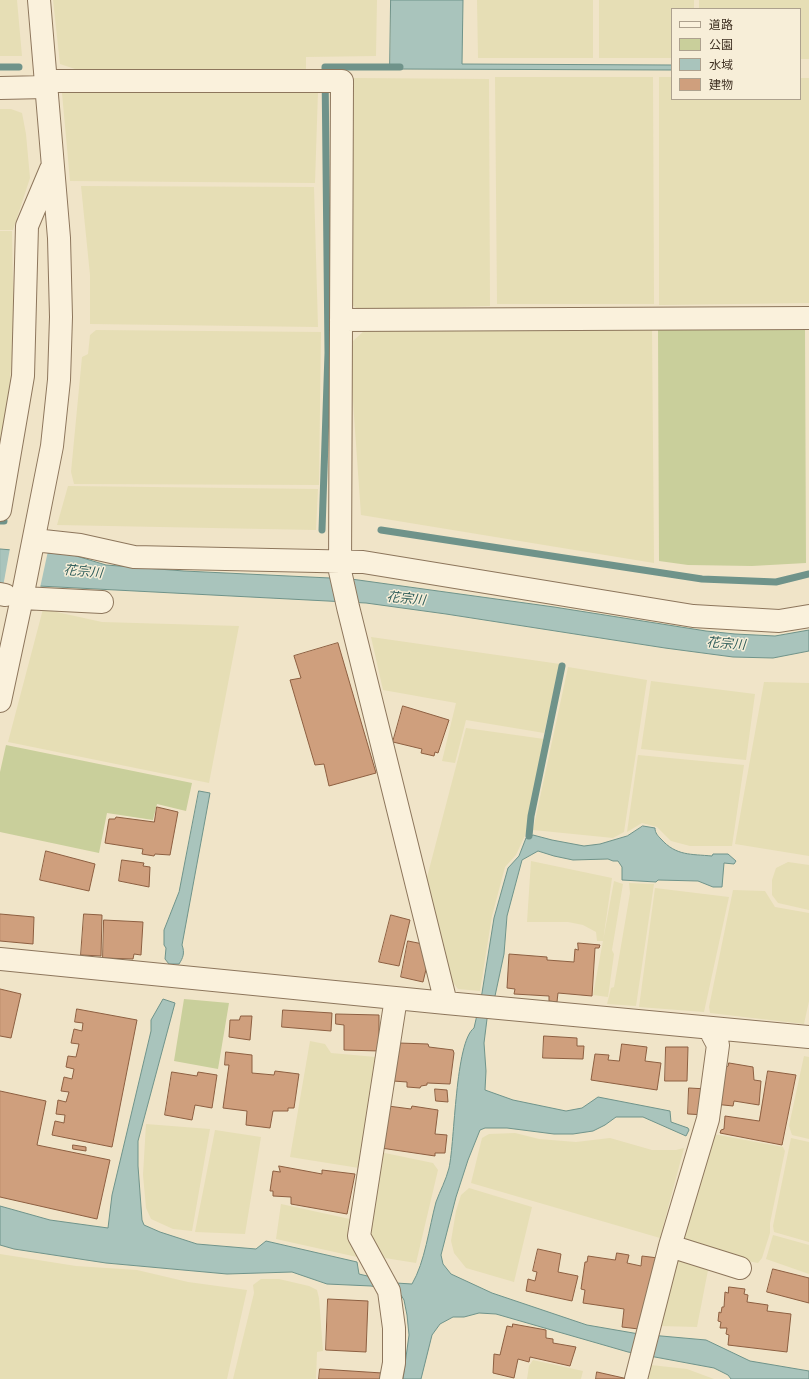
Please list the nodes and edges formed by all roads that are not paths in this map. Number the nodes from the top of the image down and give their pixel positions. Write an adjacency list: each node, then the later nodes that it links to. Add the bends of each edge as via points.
1 (39, 0): 2 (street)
2 (45, 84): 3 (street); 4 (street); 6 (street, via 342,81)
3 (0, 88)
4 (53, 165): 7 (street, via 27,226 23,376); 8 (street, via 59,238 59,380 52,446)
5 (809, 318): 6 (street)
6 (341, 320): 9 (street)
7 (0, 510)
8 (33, 543): 9 (street, via 80,545 134,557); 10 (street)
9 (340, 566): 12 (street, via 363,562 693,616 779,621); 16 (street)
10 (13, 595): 11 (street); 13 (street)
11 (102, 602)
12 (809, 616)
13 (0, 701)
14 (0, 958): 15 (street)
15 (396, 998): 16 (street); 21 (street, via 359,1236 389,1291 394,1328 394,1363)
16 (446, 1003): 17 (street)
17 (709, 1028): 18 (street); 19 (street, via 718,1045 708,1119)
18 (809, 1037)
19 (670, 1246): 20 (street); 22 (street)
20 (740, 1268)
21 (391, 1379)
22 (636, 1379)

